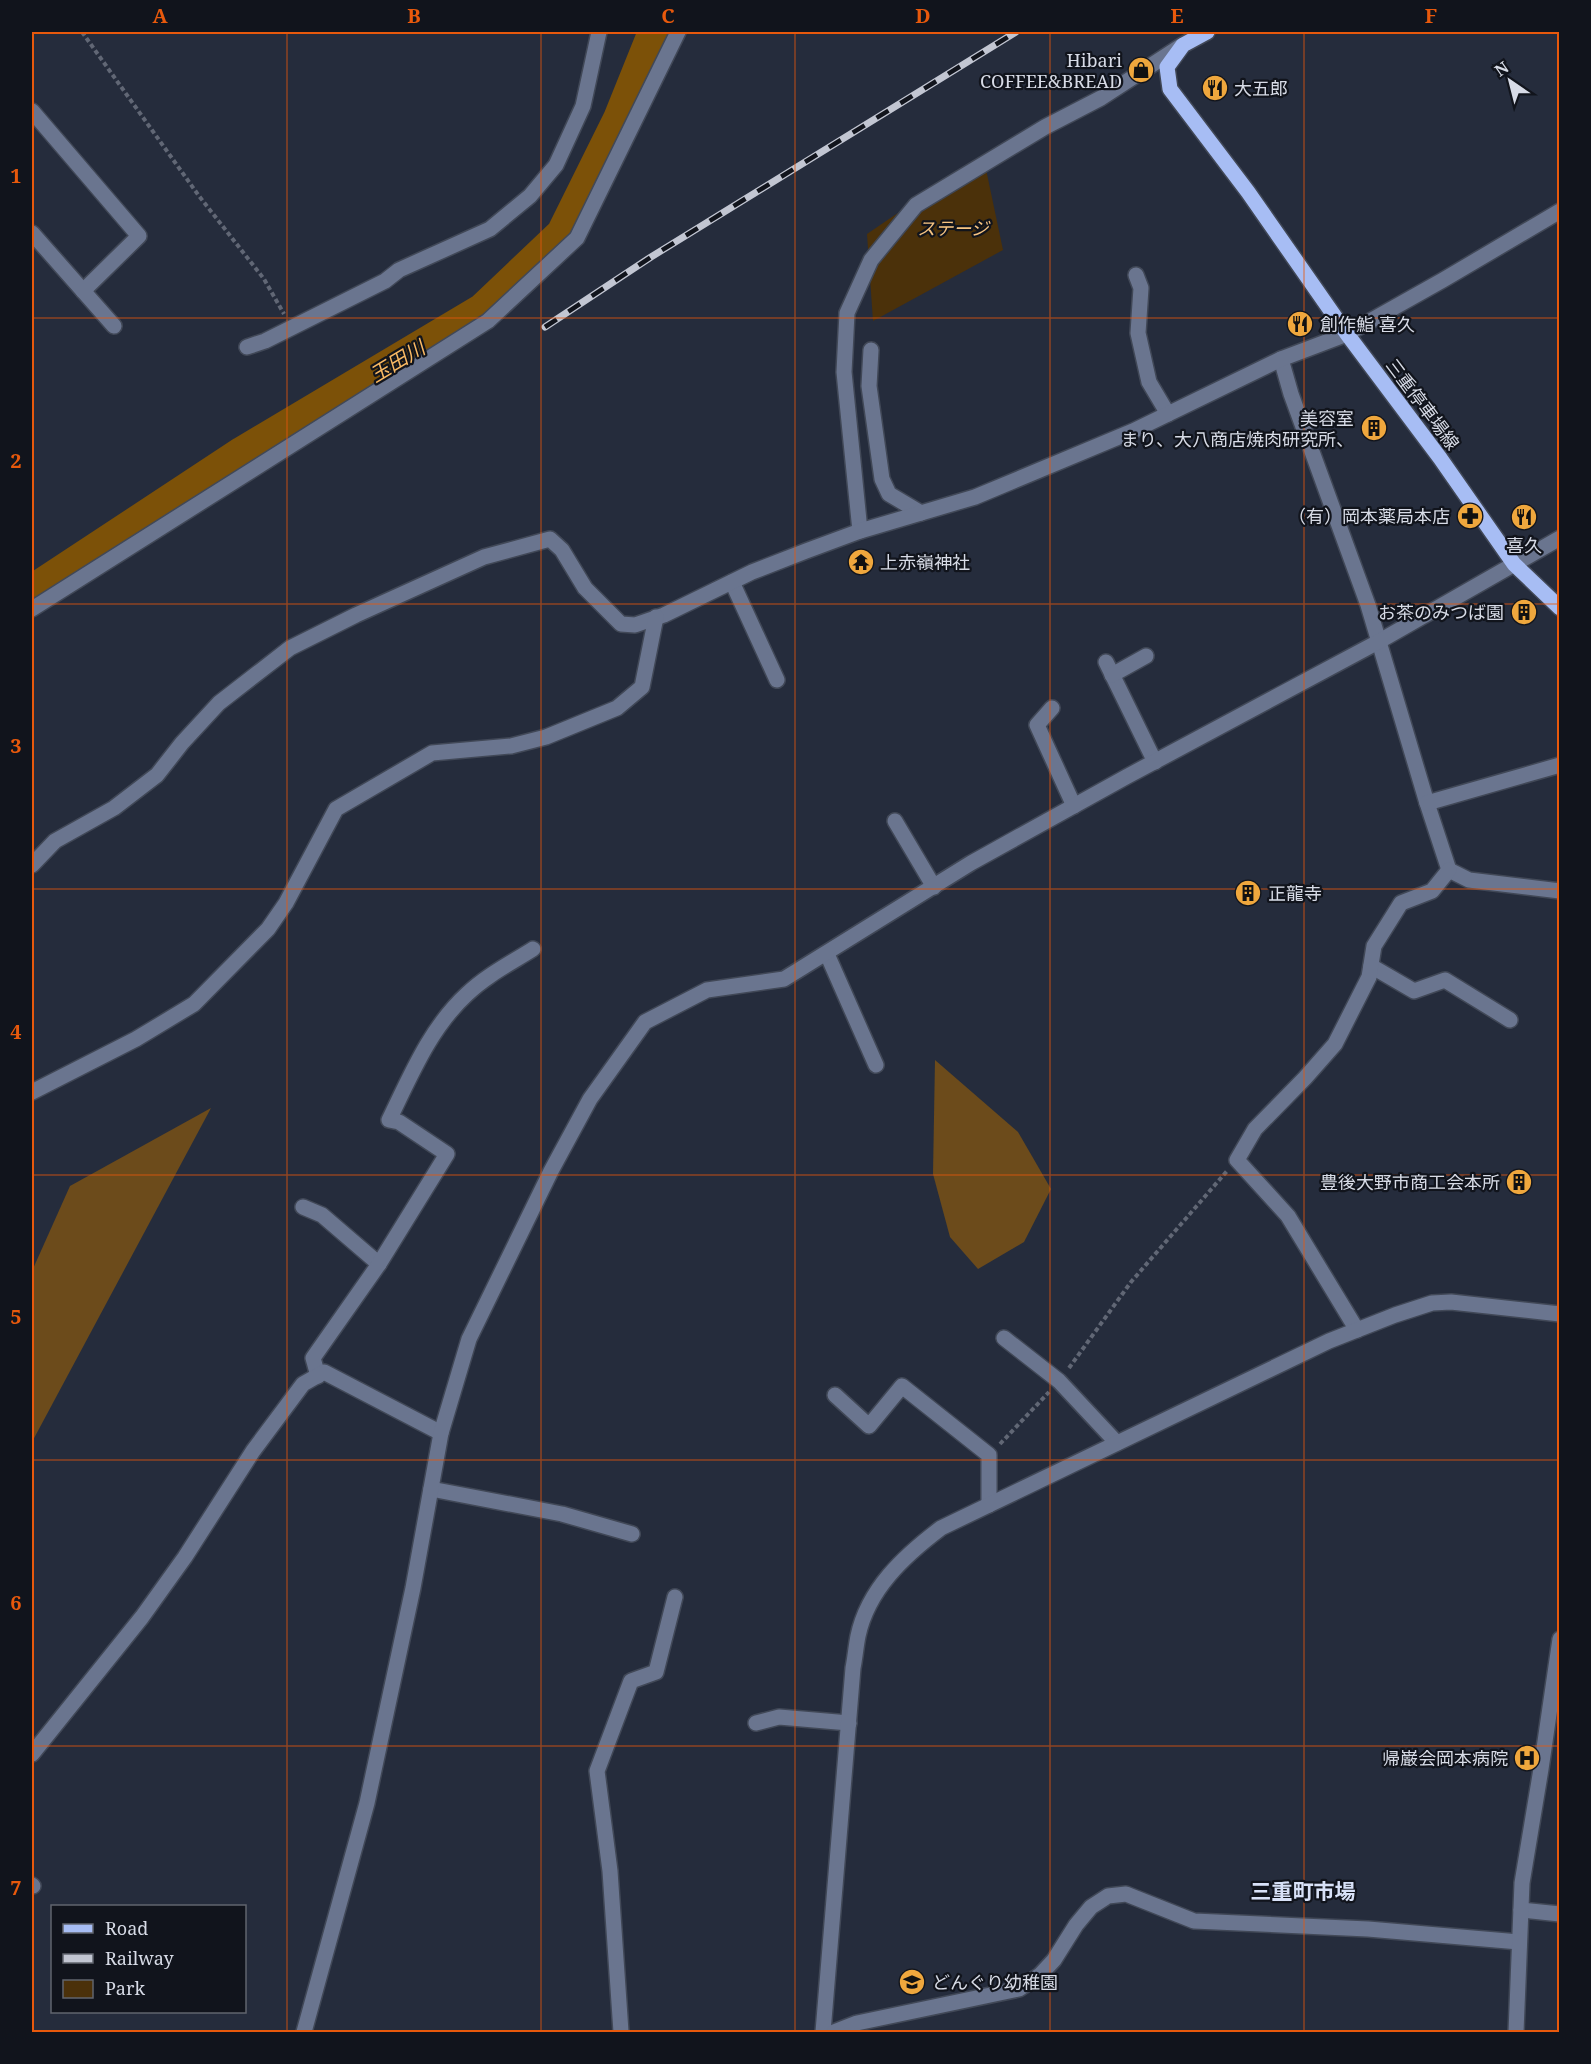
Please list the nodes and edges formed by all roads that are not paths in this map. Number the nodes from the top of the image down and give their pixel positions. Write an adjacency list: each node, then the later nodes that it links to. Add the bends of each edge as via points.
1 (598, 32): 12 (street, via 583,106 556,165 530,196 490,229)
2 (678, 32): 22 (street, via 577,238 488,321)
3 (1207, 32): 4 (main road)
4 (1183, 45): 11 (main road, 三重停車場線, via 1167,67 1170,89); 17 (street, via 1101,98 1045,126 916,205 871,260 847,313 844,372)
5 (32, 111): 9 (street, via 139,236)
6 (1560, 211): 11 (street)
7 (32, 232): 9 (street)
8 (1136, 275): 15 (street, via 1141,288 1138,333 1149,382)
9 (83, 291): 10 (street)
10 (114, 326)
11 (1347, 334): 14 (street); 19 (main road, 三重停車場線)
12 (247, 347)
13 (870, 350): 16 (street, via 869,386 882,479 889,494)
14 (1281, 358): 15 (street); 24 (street)
15 (1168, 414): 16 (street, via 975,497)
16 (921, 513): 17 (street)
17 (860, 531): 20 (street)
18 (1560, 538): 19 (street)
19 (1514, 564): 21 (main road, 三重停車場線); 24 (street)
20 (732, 582): 23 (street); 26 (street)
21 (1560, 608)
22 (32, 609)
23 (656, 617): 33 (street, via 635,625 621,624 585,588 562,550 550,539 484,557 291,648 219,704 156,776 114,808 55,841); 42 (street, via 642,687 617,708 546,737 511,746 432,753 336,809 268,929 194,1004 136,1039)
24 (1378, 642): 28 (street); 30 (street)
25 (1146, 656): 28 (street, via 1109,668)
26 (777, 680)
27 (1052, 708): 31 (street, via 1037,725)
28 (1155, 762): 31 (street)
29 (1560, 765): 30 (street)
30 (1427, 803): 34 (street)
31 (1074, 806): 35 (street)
32 (895, 821): 35 (street)
33 (32, 865)
34 (1449, 870): 36 (street, via 1469,880); 39 (street, via 1432,891 1401,903 1374,946)
35 (934, 887): 38 (street)
36 (1560, 891)
37 (533, 949): 44 (street, via 466,995 429,1039 389,1120 399,1122 447,1154)
38 (827, 954): 41 (street); 50 (street, via 784,979 706,990 645,1022 590,1099 551,1171 469,1339)
39 (1371, 966): 40 (street, via 1414,990 1446,980); 46 (street, via 1335,1044 1256,1129 1236,1160 1288,1216)
40 (1510, 1020)
41 (876, 1065)
42 (32, 1092)
43 (303, 1208): 44 (street, via 322,1215)
44 (379, 1264): 48 (street, via 313,1358)
45 (1560, 1314): 46 (street, via 1432,1303)
46 (1357, 1330): 51 (street)
47 (1004, 1338): 51 (street, via 1059,1381)
48 (318, 1376): 50 (street, via 324,1372); 59 (street, via 303,1384 267,1431 186,1557)
49 (835, 1395): 53 (street, via 869,1426 902,1386 989,1455)
50 (441, 1433): 52 (street)
51 (1117, 1443): 53 (street)
52 (431, 1489): 54 (street, via 562,1514); 63 (street, via 367,1803)
53 (989, 1505): 58 (street, via 941,1528 913,1549 872,1599 858,1635)
54 (632, 1534)
55 (675, 1597): 64 (street, via 656,1672 631,1681 597,1771 610,1871)
56 (1560, 1639): 60 (street)
57 (756, 1723): 58 (street, via 779,1717)
58 (849, 1723): 65 (street)
59 (32, 1754)
60 (1521, 1910): 61 (street); 62 (street)
61 (1560, 1914)
62 (1519, 1942): 66 (street, via 1368,1929 1194,1921 1126,1894 1108,1896 1091,1907 1040,1975 1019,1989 857,2023); 67 (street)
63 (304, 2032)
64 (621, 2032)
65 (823, 2032)
66 (834, 2032)
67 (1516, 2032)

